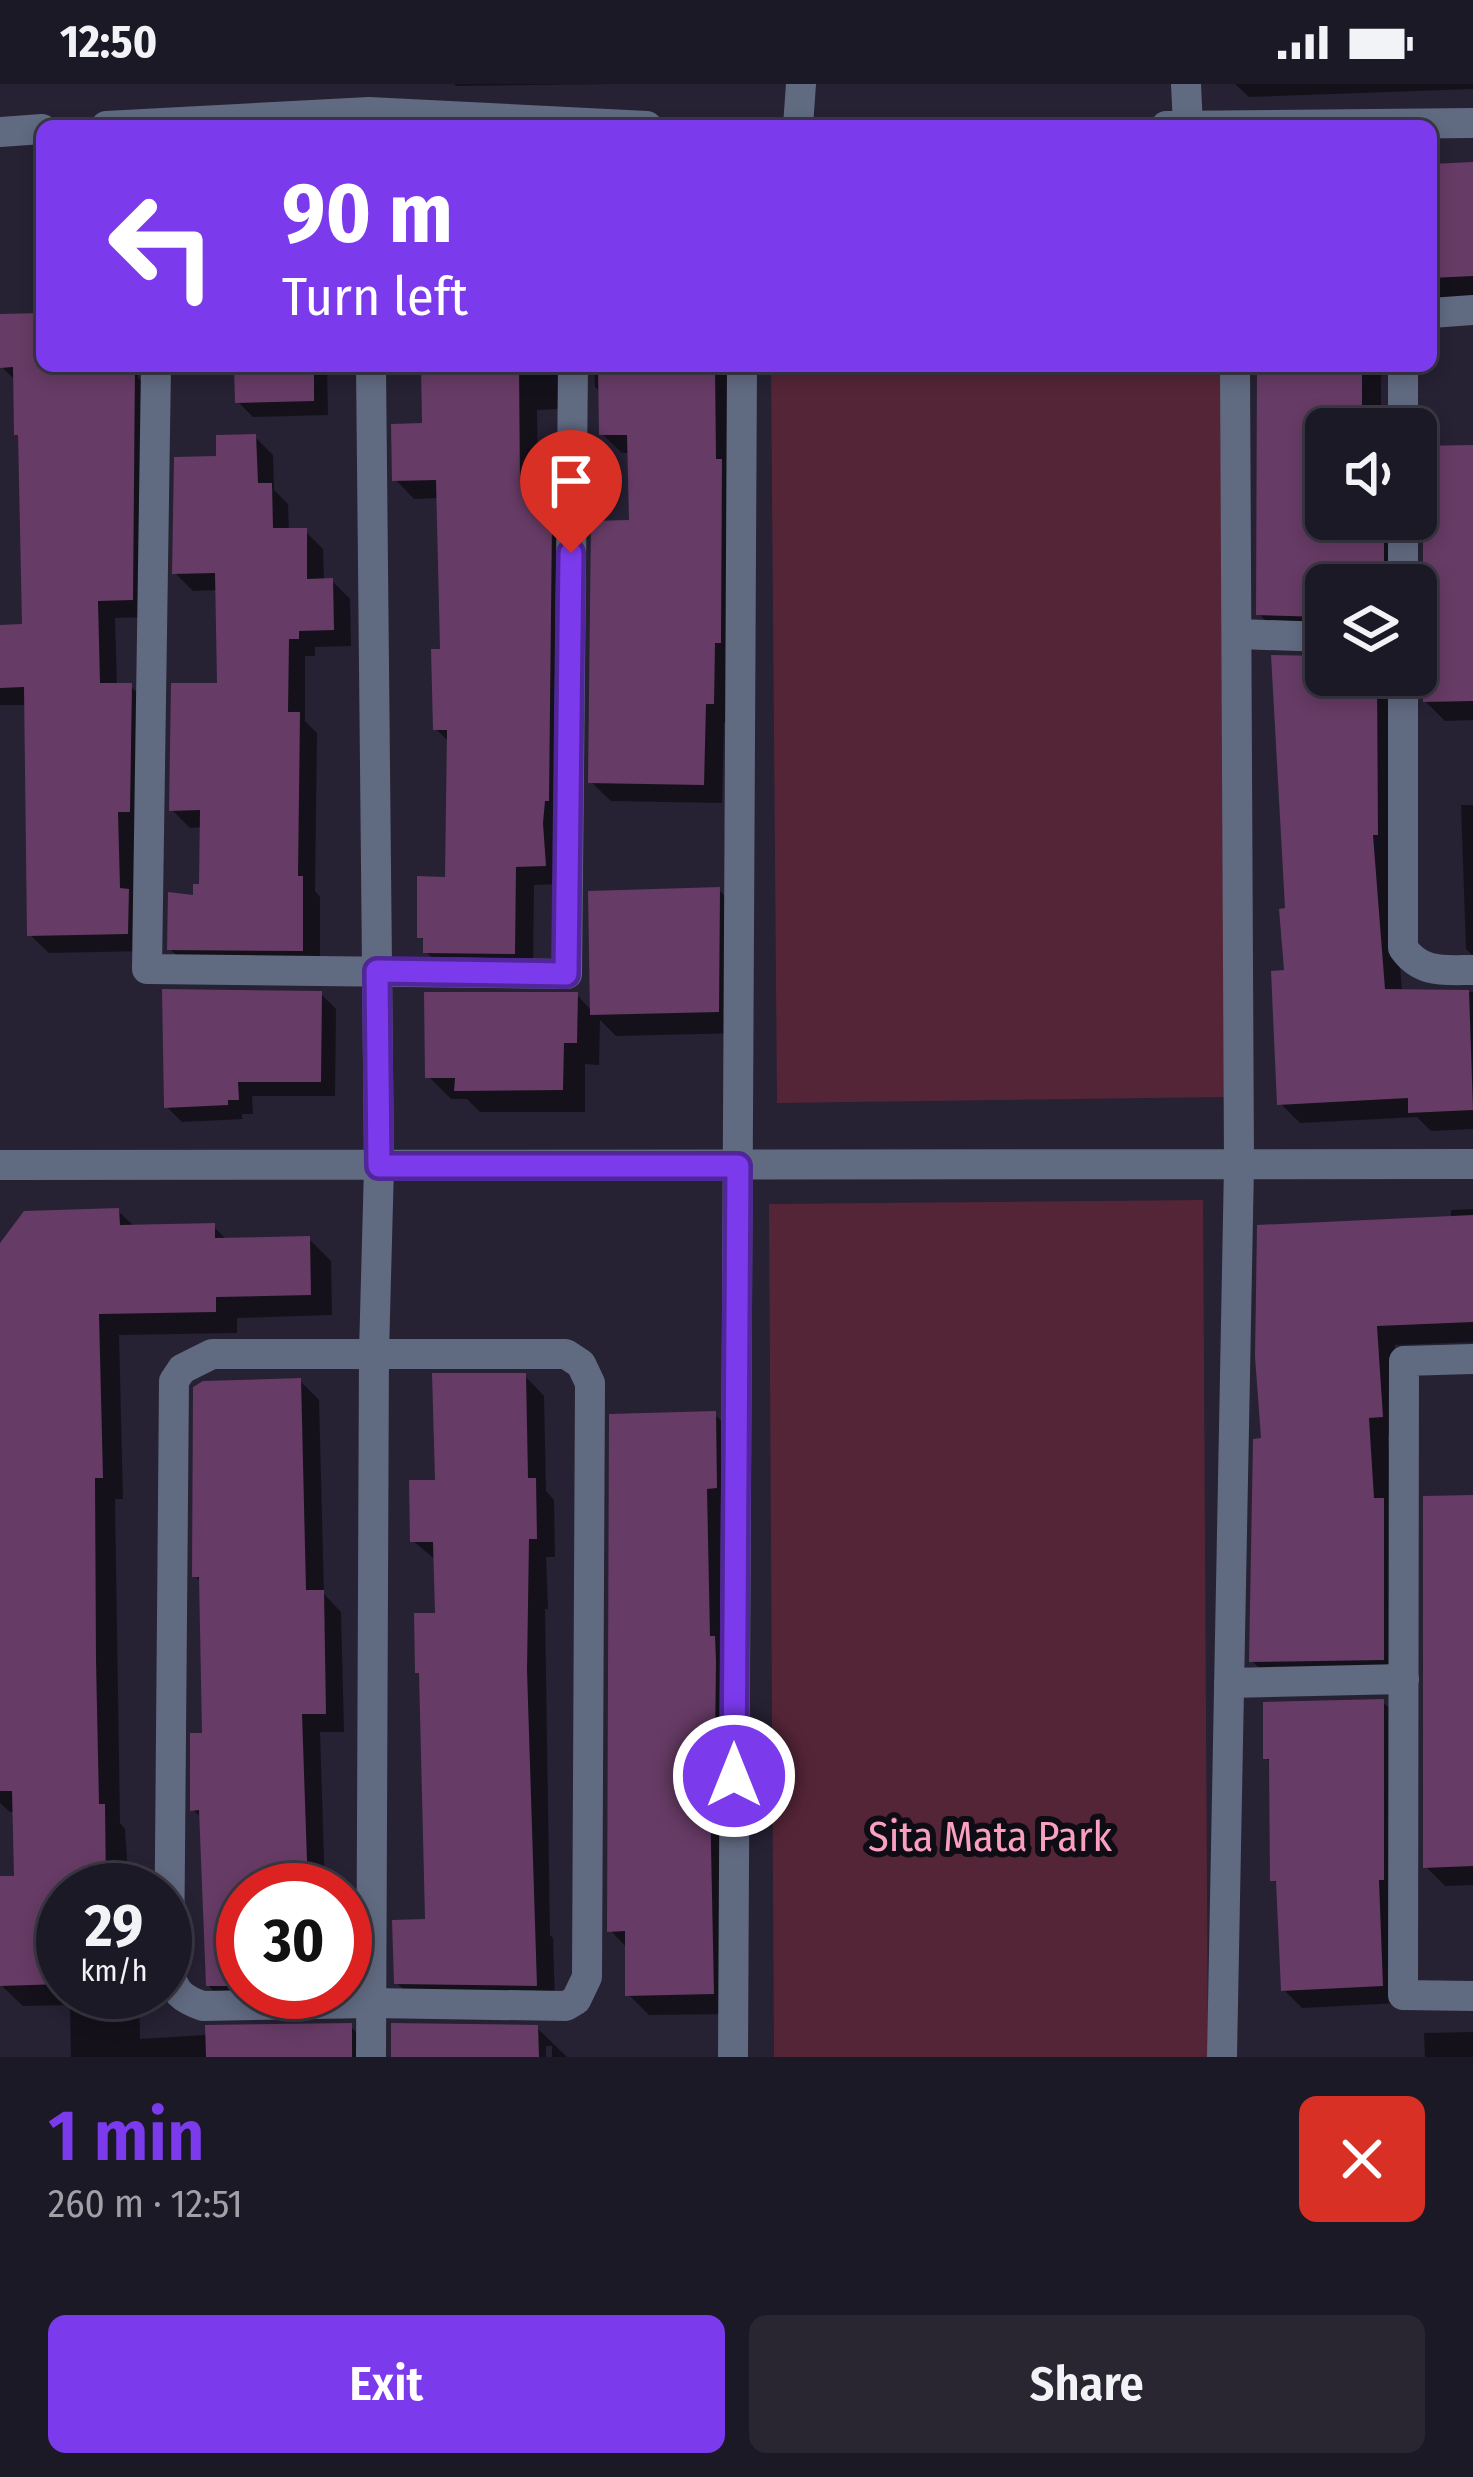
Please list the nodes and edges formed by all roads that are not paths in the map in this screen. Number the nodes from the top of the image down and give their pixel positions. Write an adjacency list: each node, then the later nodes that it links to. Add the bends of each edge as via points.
1 (801, 84): 6 (street)
2 (1186, 84): 7 (street)
3 (366, 107): 4 (street); 5 (street)
4 (188, 120)
5 (558, 120)
6 (799, 120)
7 (1188, 120)
8 (1437, 123): 9 (street)
9 (1473, 123)
10 (36, 130): 11 (street)
11 (0, 132)
12 (1473, 310): 13 (street)
13 (1437, 313)
14 (157, 372): 25 (street, via 147,969)
15 (371, 372): 25 (street)
16 (573, 372): 25 (street, via 566,974)
17 (742, 372): 30 (street)
18 (1234, 372): 21 (street)
19 (1403, 372): 20 (street)
20 (1403, 408)
21 (1239, 634): 22 (street); 28 (street)
22 (1305, 636)
23 (1403, 696): 24 (street, via 1403,947 1428,970)
24 (1473, 970)
25 (377, 971): 29 (street)
26 (1473, 1164): 28 (street)
27 (0, 1165): 29 (street)
28 (1239, 1165): 30 (street); 34 (street)
29 (379, 1166): 30 (street); 31 (street)
30 (738, 1166): 40 (street)
31 (374, 1354): 36 (street); 36 (street, via 566,1354 585,1370 590,1407 583,1990 566,2006); 37 (street, via 212,1354 174,1381 169,1946 181,1997)
32 (1473, 1359): 33 (street, via 1404,1361)
33 (1404, 1678): 34 (street); 35 (street, via 1403,1995)
34 (1229, 1683): 41 (street)
35 (1473, 1996)
36 (372, 2002)
37 (216, 2006)
38 (372, 2019): 39 (street)
39 (371, 2057)
40 (733, 2057)
41 (1222, 2057)

